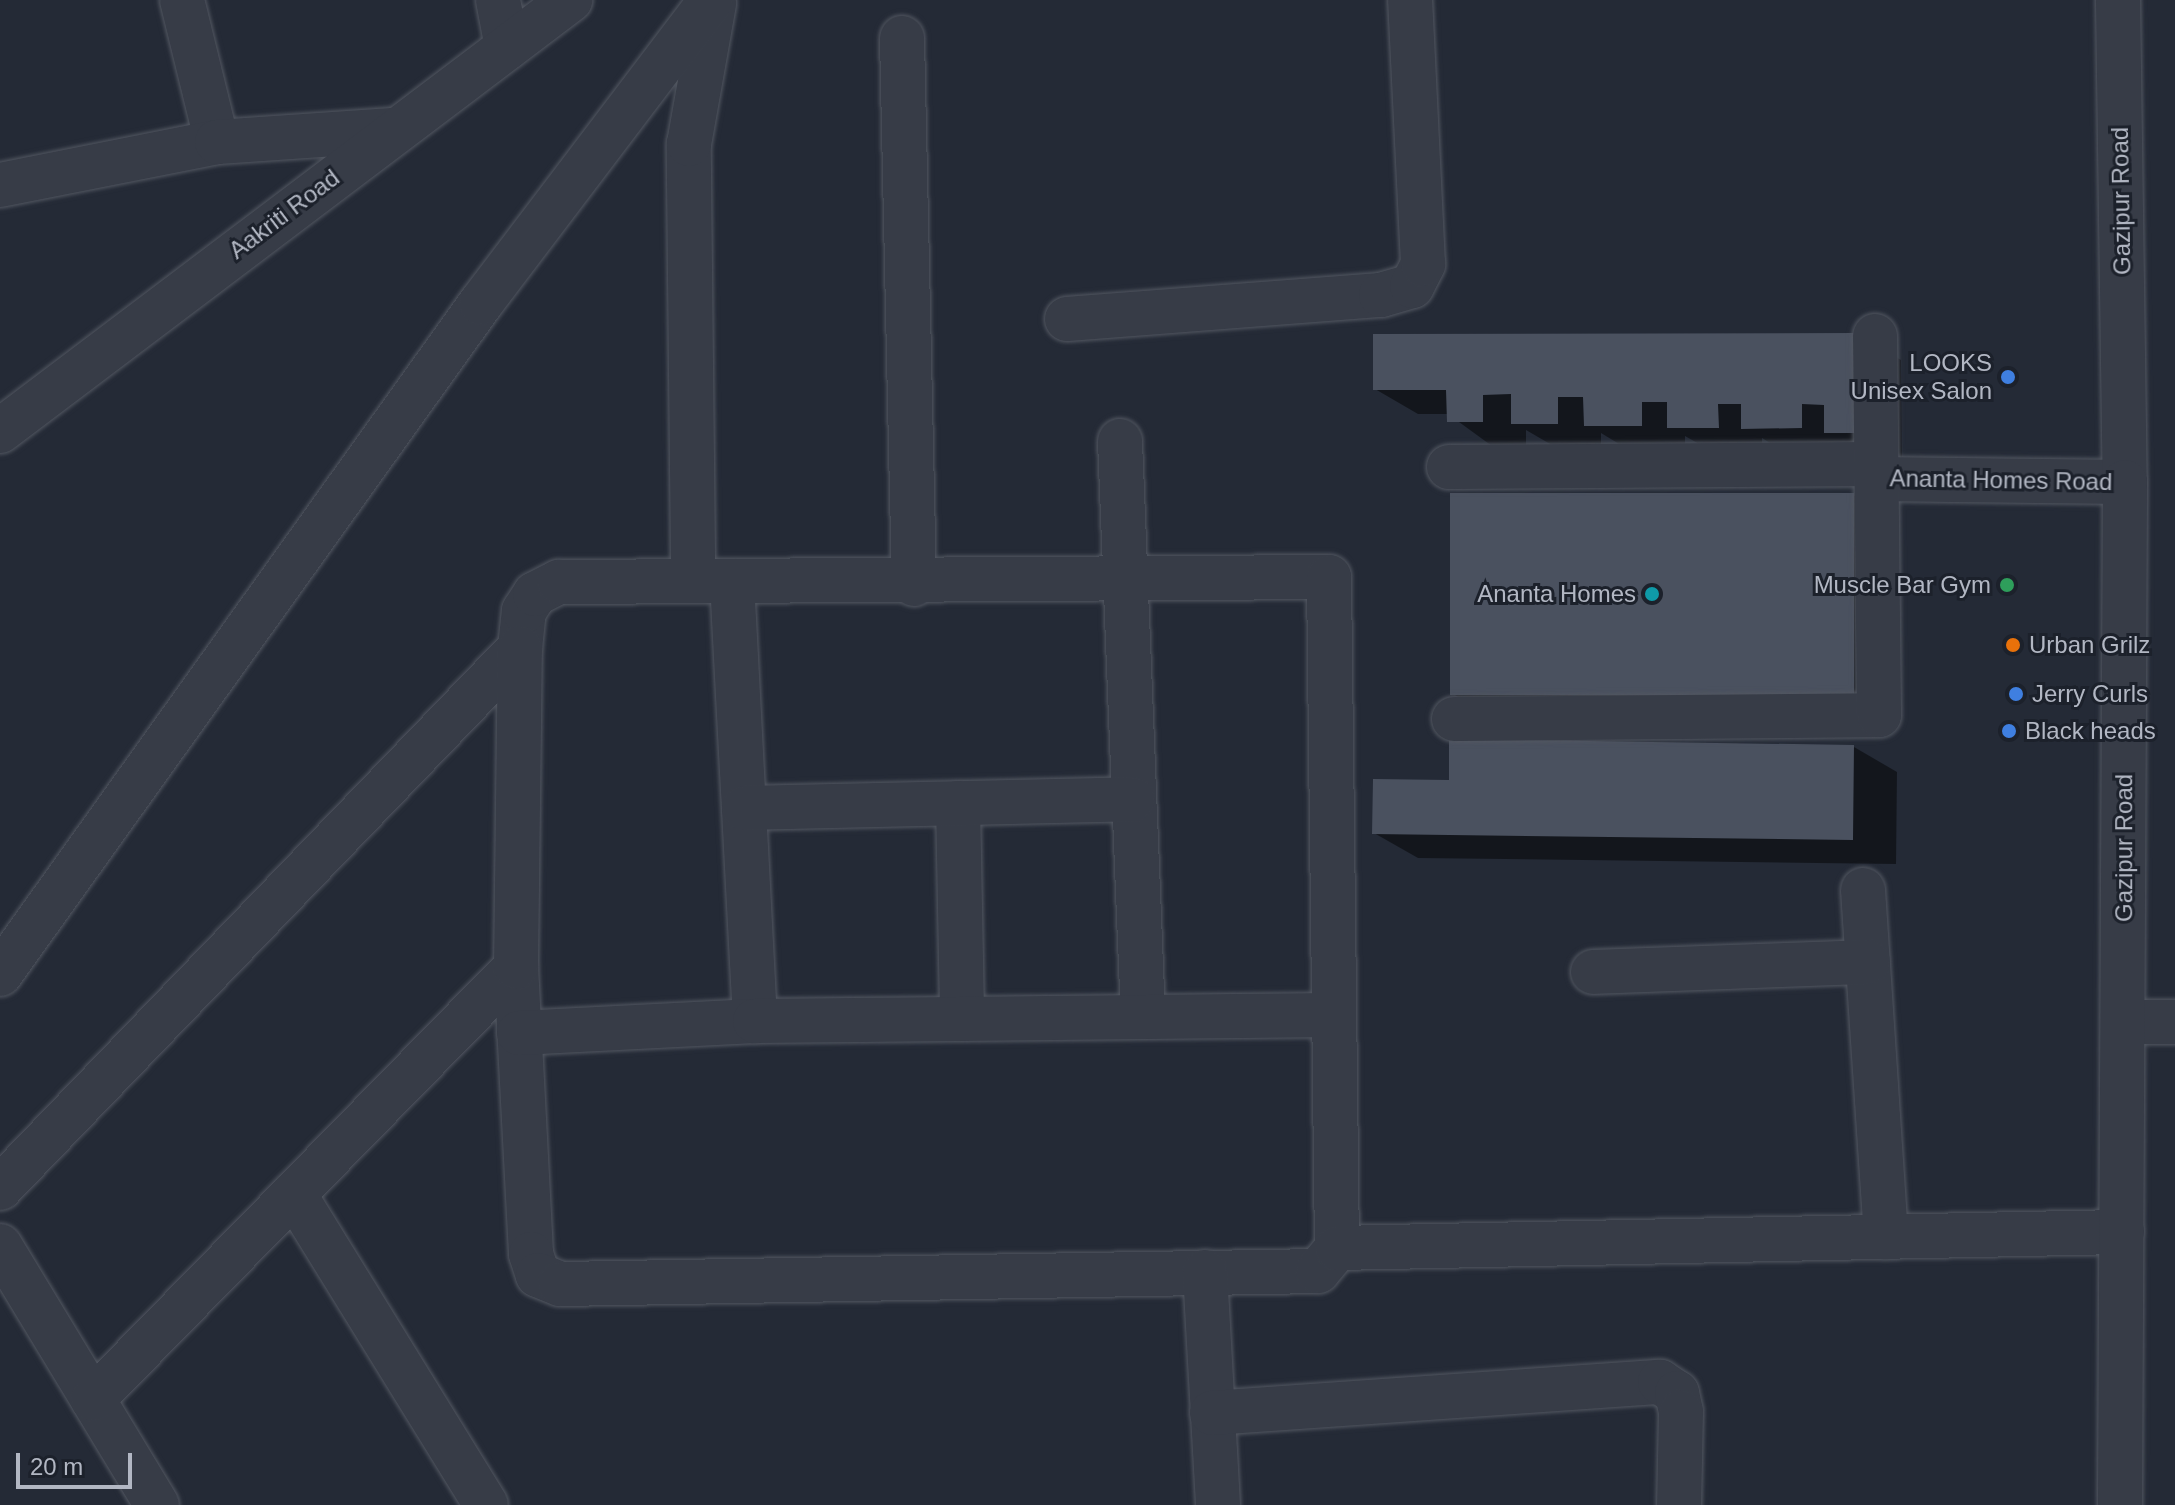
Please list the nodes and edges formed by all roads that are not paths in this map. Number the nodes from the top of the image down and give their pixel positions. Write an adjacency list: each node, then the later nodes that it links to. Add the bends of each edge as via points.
1 (182, 0): 10 (street)
2 (498, 0): 8 (street)
3 (570, 0): 8 (street, Aakriti Road)
4 (712, 0): 19 (street, via 689,144); 32 (street, via 481,303)
5 (1410, 0): 12 (street, via 1423,264 1412,286 1381,295)
6 (2118, 0): 18 (street, Gazipur Road)
7 (902, 38): 22 (street)
8 (507, 47): 9 (street, Aakriti Road)
9 (393, 130): 10 (street); 14 (street, Aakriti Road)
10 (217, 142): 11 (street)
11 (0, 185)
12 (1067, 319)
13 (1875, 336): 17 (street)
14 (0, 431)
15 (1120, 441): 20 (street)
16 (1449, 467): 17 (street, Ananta Homes Road)
17 (1877, 471): 18 (street, Ananta Homes Road); 24 (street, via 1879,715)
18 (2125, 482): 37 (street, Gazipur Road)
19 (693, 559)
20 (1123, 580): 22 (street); 25 (street); 33 (street, via 1329,577)
21 (732, 581): 22 (street); 23 (street, via 559,582 535,594 524,611); 27 (street)
22 (914, 584)
23 (520, 648): 30 (street); 40 (street)
24 (1454, 719)
25 (1133, 799): 26 (street); 34 (street)
26 (958, 803): 27 (street); 35 (street)
27 (744, 808): 36 (street)
28 (1863, 890): 29 (street)
29 (1868, 962): 31 (street); 43 (street)
30 (516, 967): 39 (street); 41 (street)
31 (1593, 972)
32 (0, 974)
33 (1334, 1015): 34 (street); 45 (street)
34 (1143, 1016): 35 (street)
35 (962, 1019): 36 (street)
36 (755, 1021): 39 (street)
37 (2123, 1022): 38 (street); 42 (street, Gazipur Road)
38 (2175, 1022)
39 (519, 1033): 46 (street, via 531,1254 538,1275 560,1284)
40 (0, 1188)
41 (294, 1194): 47 (street); 50 (street)
42 (2122, 1232): 43 (street); 53 (street, Gazipur Road)
43 (1886, 1237): 45 (street)
44 (0, 1246): 47 (street)
45 (1337, 1248): 46 (street, via 1318,1271)
46 (1205, 1272): 48 (street)
47 (93, 1399): 49 (street)
48 (1212, 1413): 51 (street); 52 (street, via 1660,1382 1677,1393 1681,1412)
49 (157, 1505)
50 (486, 1505)
51 (1218, 1505)
52 (1679, 1505)
53 (2120, 1505)

